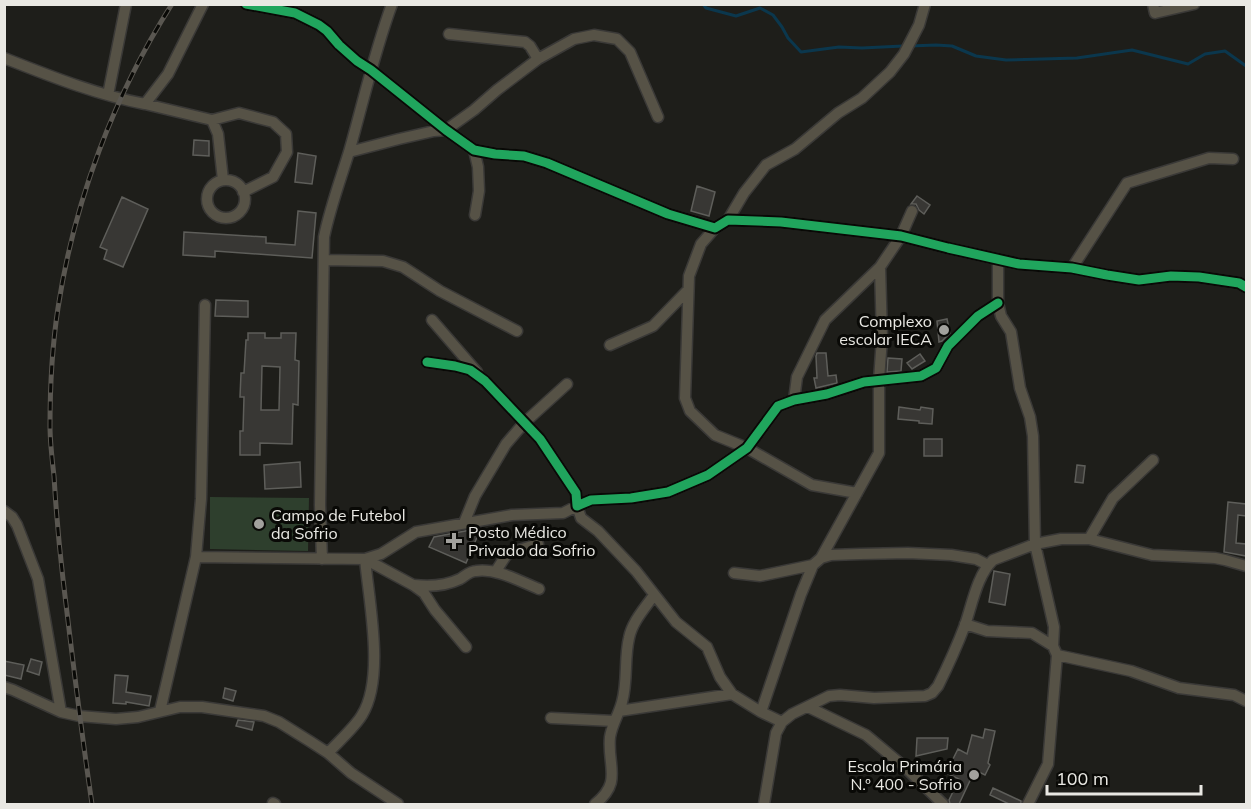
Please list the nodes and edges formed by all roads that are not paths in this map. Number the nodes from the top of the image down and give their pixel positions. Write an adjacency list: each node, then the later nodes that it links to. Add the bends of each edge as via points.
1 (126, 4): 12 (street)
2 (203, 4): 13 (street, via 168,74)
3 (246, 4): 11 (street, via 295,13 319,25)
4 (392, 4): 11 (street)
5 (926, 4): 24 (street, via 919,25 890,72 795,149 766,165)
6 (1153, 4): 7 (street, via 1155,13)
7 (1194, 4)
8 (449, 34): 10 (street, via 525,42)
9 (4, 58): 12 (street)
10 (538, 60): 14 (street, via 574,39 594,35 617,39 630,52); 16 (street)
11 (371, 70): 16 (street); 18 (street)
12 (108, 95): 13 (street)
13 (145, 104): 15 (street)
14 (658, 117)
15 (212, 120): 20 (street, via 218,134); 21 (street, via 239,112 273,122 286,134 287,152 273,177)
16 (446, 130): 17 (street); 18 (street)
17 (474, 150): 23 (street, via 480,191); 25 (street, via 547,163 668,214)
18 (349, 152): 27 (street, via 329,214)
19 (1233, 159): 30 (street, via 1209,158 1127,183)
20 (223, 180): 21 (street, via 235,182); 21 (street, via 212,186 207,197 210,208 219,216 230,217 241,210)
21 (243, 192)
22 (912, 211): 26 (street)
23 (475, 215)
24 (728, 220): 25 (street); 26 (street)
25 (715, 228): 32 (street, via 701,244)
26 (901, 236): 28 (street); 29 (street)
27 (324, 260): 36 (street, via 383,261 403,267); 54 (street)
28 (998, 260): 30 (street); 33 (street)
29 (880, 267): 39 (street); 42 (street, via 825,320 797,377)
30 (1072, 268): 31 (street, via 1139,280 1199,277)
31 (1244, 284)
32 (688, 290): 37 (street, via 653,326); 44 (street, via 685,398 690,411 716,435)
33 (998, 303): 39 (street, via 978,316 948,346 936,368 921,376); 52 (street, via 1011,332 1020,388 1034,436)
34 (206, 305): 53 (street)
35 (432, 320): 40 (street)
36 (517, 332)
37 (610, 345)
38 (427, 362): 40 (street, via 470,370)
39 (879, 380): 42 (street); 46 (street, via 879,453)
40 (485, 381): 43 (street)
41 (567, 384): 43 (street)
42 (794, 400): 44 (street, via 778,406)
43 (524, 423): 47 (street, via 540,439 576,493); 49 (street, via 506,444)
44 (747, 448): 46 (street, via 812,485); 47 (street, via 708,476 668,492 591,500)
45 (1153, 460): 50 (street, via 1113,498)
46 (857, 493): 56 (street)
47 (578, 506): 49 (street, via 562,513 512,515); 63 (street, via 581,518 629,563)
48 (4, 511): 72 (street, via 17,525 38,579)
49 (464, 523): 55 (street, via 416,532 381,554)
50 (1089, 539): 52 (street); 58 (street, via 1152,555 1215,558)
51 (538, 544): 59 (street, via 507,554)
52 (1035, 544): 57 (street); 66 (street, via 1054,627)
53 (196, 557): 54 (street); 71 (street)
54 (321, 559): 55 (street)
55 (365, 559): 61 (street); 77 (street, via 372,616 372,694 362,716)
56 (817, 561): 57 (street, via 831,555 908,553 976,559); 60 (street, via 760,576); 73 (street, via 801,594)
57 (988, 565): 64 (street)
58 (1246, 566)
59 (496, 571): 61 (street, via 475,570 445,584); 62 (street)
60 (734, 573)
61 (413, 585): 65 (street, via 424,593)
62 (539, 589)
63 (654, 595): 68 (street, via 676,622 707,647); 74 (street, via 629,637 627,679)
64 (965, 624): 66 (street, via 987,631 1032,633); 70 (street, via 945,673 932,693 874,698 829,696)
65 (466, 647)
66 (1055, 650): 69 (street, via 1179,688); 82 (street, via 1048,764)
67 (4, 687): 72 (street)
68 (732, 694): 73 (street); 74 (street)
69 (1246, 701)
70 (808, 706): 76 (street); 81 (street, via 866,735)
71 (160, 711): 72 (street, via 116,719); 77 (street, via 202,707 264,716)
72 (61, 712)
73 (761, 712): 76 (street)
74 (617, 716): 75 (street); 79 (street, via 610,737 610,788)
75 (550, 718)
76 (782, 722): 80 (street, via 776,733)
77 (328, 753): 78 (street)
78 (398, 804)
79 (595, 804)
80 (764, 804)
81 (943, 804)
82 (1028, 804)

